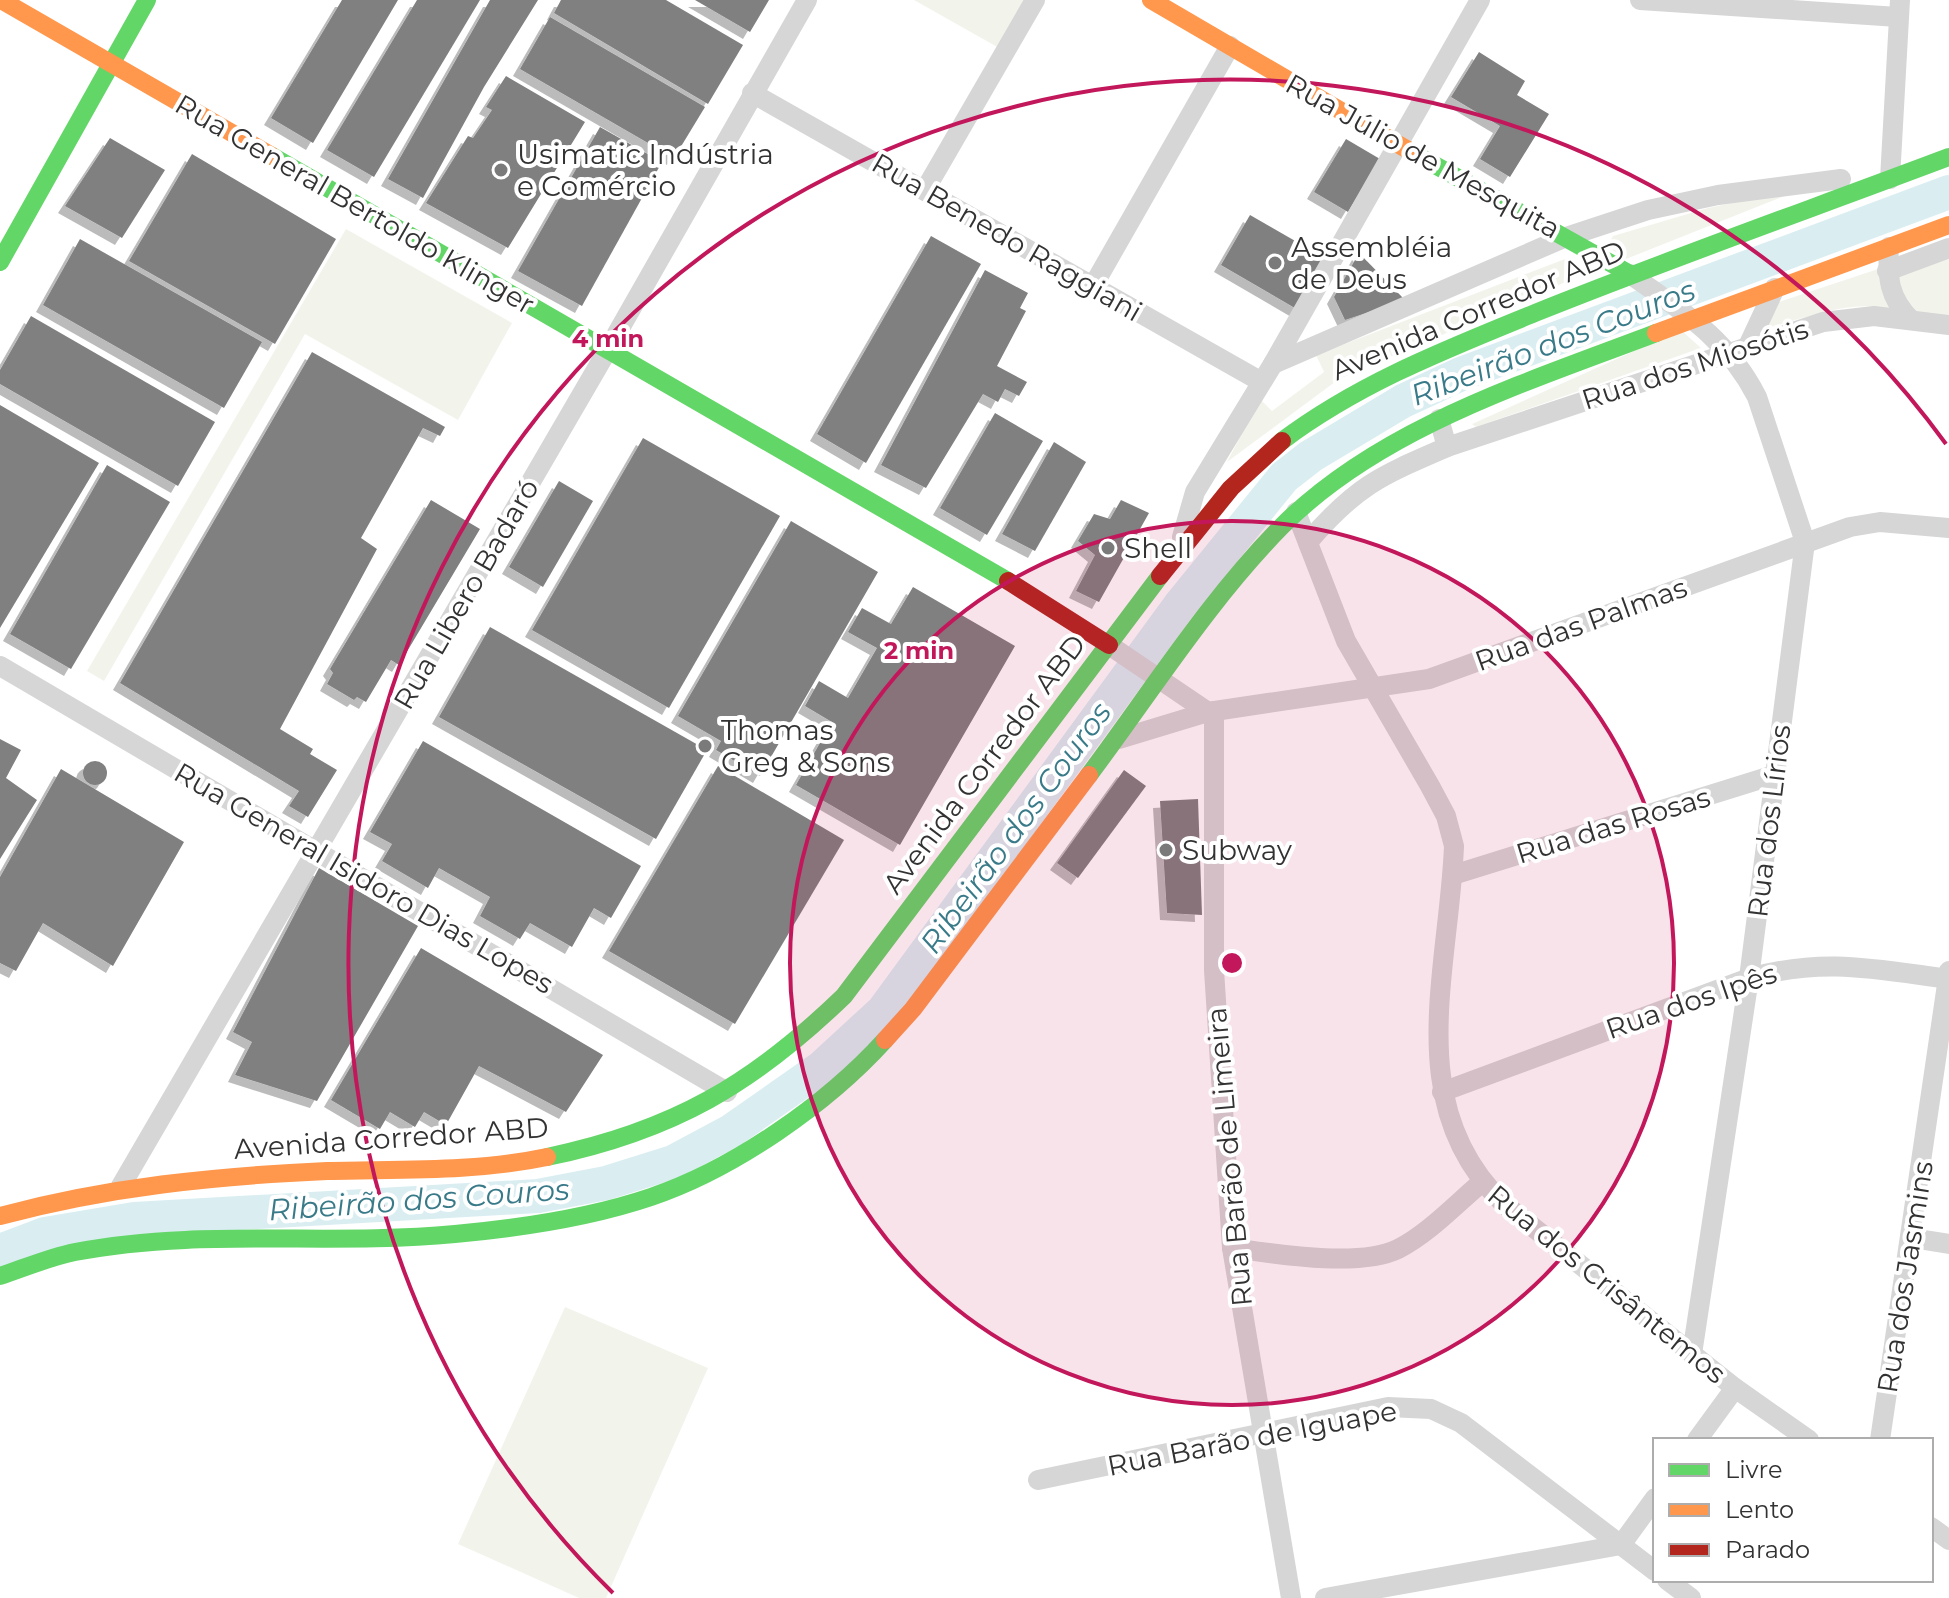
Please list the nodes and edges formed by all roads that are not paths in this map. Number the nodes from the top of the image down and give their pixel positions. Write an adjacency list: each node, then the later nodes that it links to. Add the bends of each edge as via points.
1 (1, 0): 10 (main road, Rua General Bertoldo Klinger)
2 (147, 0): 10 (main road)
3 (807, 0): 11 (street, Rua Libero Badaró)
4 (1035, 0): 16 (street)
5 (1151, 0): 9 (main road, Rua Júlio de Mesquita)
6 (1480, 0): 12 (street)
7 (1640, 0): 8 (street)
8 (1899, 8): 15 (street)
9 (1230, 46): 12 (main road, Rua Júlio de Mesquita); 25 (street)
10 (110, 62): 18 (main road); 31 (main road, Rua General Bertoldo Klinger)
11 (752, 93): 16 (street, Rua Benedo Raggiani); 31 (street, Rua Libero Badaró)
12 (1398, 144): 19 (main road, Rua Júlio de Mesquita); 32 (street)
13 (1949, 157): 15 (main road, Avenida Corredor ABD)
14 (1841, 179): 19 (street, via 1718,195 1648,210)
15 (1890, 179): 24 (main road, Avenida Corredor ABD)
16 (925, 190): 25 (street, Rua Benedo Raggiani)
17 (1949, 225): 20 (main road)
18 (8, 231): 22 (main road)
19 (1566, 237): 24 (main road, Rua Júlio de Mesquita); 32 (street)
20 (1892, 246): 21 (street); 23 (street); 26 (main road)
21 (1945, 250): 23 (street)
22 (0, 262)
23 (1887, 271): 28 (street, via 1897,305)
24 (1636, 278): 27 (street, Rua Júlio de Mesquita); 40 (main road, Avenida Corredor ABD, via 1398,370 1330,405 1278,443)
25 (1093, 286): 33 (street, Rua Benedo Raggiani)
26 (1776, 287): 27 (main road); 30 (street)
27 (1683, 312): 30 (street, Rua dos Lírios); 34 (main road)
28 (1911, 320): 29 (street, Rua dos Miosótis); 30 (street, Rua dos Miosótis, via 1847,317)
29 (1949, 325)
30 (1739, 350): 35 (street, Rua dos Miosótis); 39 (street, Rua dos Lírios)
31 (607, 351): 41 (main road, Rua General Bertoldo Klinger, via 1057,609); 48 (street, Rua Libero Badaró)
32 (1273, 364): 33 (street)
33 (1260, 381): 40 (street, via 1195,492)
34 (1439, 419): 35 (street); 36 (main road, via 1364,460)
35 (1447, 447): 38 (street, Rua dos Miosótis, via 1365,485)
36 (1296, 512): 38 (street, Rua dos Crisântemos); 43 (main road)
37 (1949, 528): 39 (street, Rua das Palmas, via 1880,522)
38 (1308, 542): 44 (street, Rua dos Crisântemos, via 1346,641)
39 (1805, 542): 44 (street, Rua das Palmas, via 1429,679); 47 (street, Rua dos Lírios)
40 (1181, 545): 41 (main road, Avenida Corredor ABD)
41 (1114, 648): 43 (street, Rua General Bertoldo Klinger); 52 (main road, Avenida Corredor ABD, via 844,996 802,1037)
42 (0, 666): 48 (street, Rua General Isidoro Dias Lopes)
43 (1155, 676): 45 (street); 46 (main road)
44 (1376, 687): 45 (street, Rua das Palmas); 49 (street, Rua dos Crisântemos, via 1446,816 1454,846)
45 (1211, 712): 46 (street, Rua das Palmas); 59 (street, Rua Barão de Limeira, via 1214,970)
46 (1113, 742): 60 (main road, via 913,1009 861,1066 799,1116 717,1168 653,1197 584,1216 454,1234 206,1239 74,1252)
47 (1774, 775): 49 (street, Rua das Rosas); 51 (street, Rua dos Lírios)
48 (317, 849): 52 (street, Rua General Isidoro Dias Lopes); 55 (street, Rua Libero Badaró)
49 (1453, 875): 53 (street, Rua dos Crisântemos, via 1437,1039)
50 (1949, 976): 51 (street, Rua dos Ipês, via 1843,964 1789,967); 57 (street, Rua dos Jasmins)
51 (1749, 978): 53 (street, Rua dos Ipês); 61 (street, Rua dos Lírios)
52 (727, 1092): 55 (main road, Avenida Corredor ABD, via 656,1125 584,1150 529,1161)
53 (1442, 1092): 54 (street, Rua dos Crisântemos, via 1453,1136)
54 (1481, 1183): 59 (street, via 1402,1247 1383,1255 1360,1258); 61 (street, Rua dos Crisântemos)
55 (121, 1186): 56 (main road, Avenida Corredor ABD, via 61,1196)
56 (0, 1216)
57 (1912, 1238): 58 (street); 66 (street, Rua dos Jasmins)
58 (1949, 1244)
59 (1232, 1248): 63 (street, Rua Barão de Limeira)
60 (0, 1276)
61 (1692, 1354): 62 (street, Rua dos Crisântemos)
62 (1735, 1388): 64 (street); 65 (street, Rua dos Crisântemos)
63 (1261, 1433): 67 (street, Rua Barão de Iguape); 69 (street, Rua Barão de Iguape, via 1388,1407 1431,1409 1461,1423); 72 (street, Rua Barão de Limeira)
64 (1698, 1438)
65 (1806, 1438)
66 (1880, 1438)
67 (1038, 1480)
68 (1653, 1501): 69 (street)
69 (1621, 1545): 70 (street, Rua Barão de Iguape); 73 (street)
70 (1653, 1569)
71 (1670, 1582): 74 (street)
72 (1291, 1598)
73 (1325, 1598)
74 (1691, 1598)

